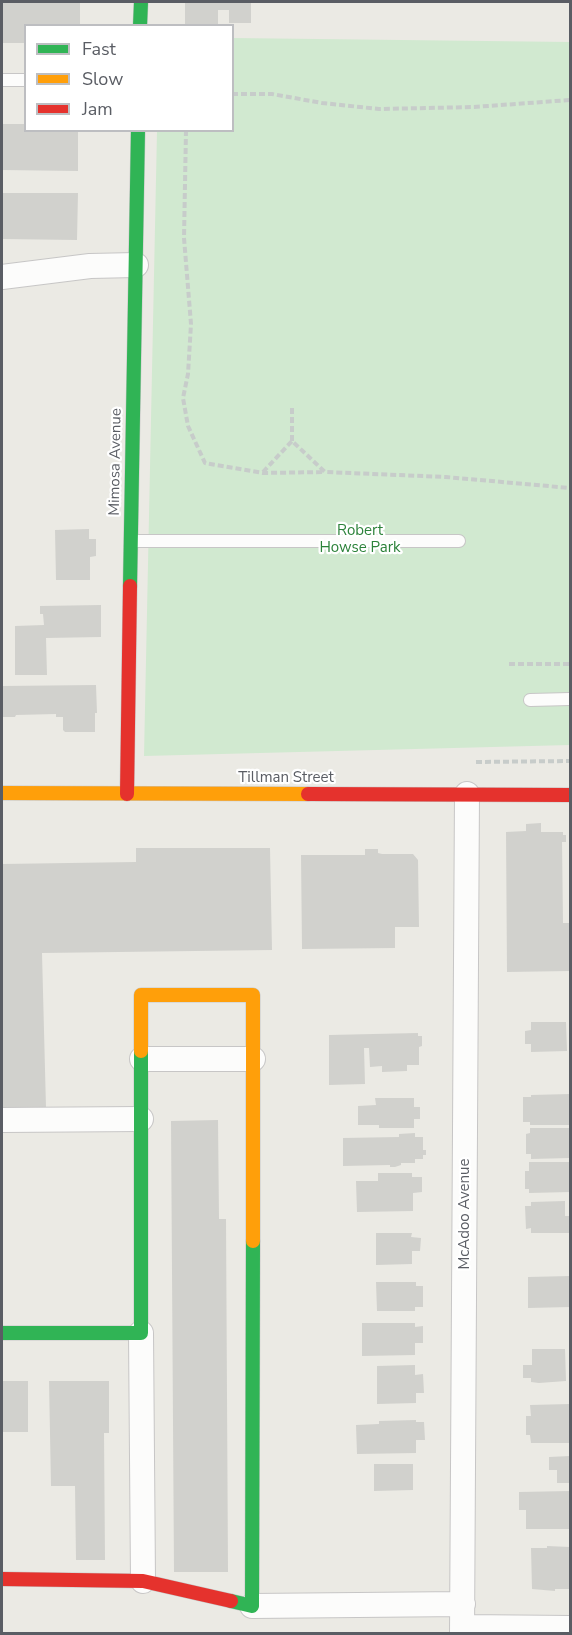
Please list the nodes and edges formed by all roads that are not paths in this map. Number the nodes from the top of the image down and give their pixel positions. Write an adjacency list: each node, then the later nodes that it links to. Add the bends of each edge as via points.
1 (141, 2): 2 (street)
2 (140, 24)
3 (2, 80): 4 (lane)
4 (24, 80)
5 (138, 132): 6 (street, Mimosa Avenue)
6 (136, 265): 7 (street, via 90,266); 8 (street, Mimosa Avenue)
7 (2, 277)
8 (131, 541): 9 (lane); 13 (street, Mimosa Avenue)
9 (459, 541)
10 (570, 699): 11 (lane)
11 (530, 700)
12 (2, 794): 13 (street, Tillman Street)
13 (127, 794): 14 (street, Tillman Street)
14 (467, 794): 15 (street, Tillman Street); 25 (street, McAdoo Avenue)
15 (570, 795)
16 (142, 1059): 17 (street); 17 (street, via 141,995 253,995); 18 (street)
17 (253, 1059): 24 (street)
18 (141, 1119): 19 (street); 21 (street)
19 (2, 1120)
20 (2, 1333): 21 (street)
21 (141, 1334): 23 (street)
22 (2, 1579): 23 (street)
23 (143, 1581): 24 (street)
24 (252, 1606): 25 (street)
25 (463, 1621): 26 (street)
26 (570, 1628)

